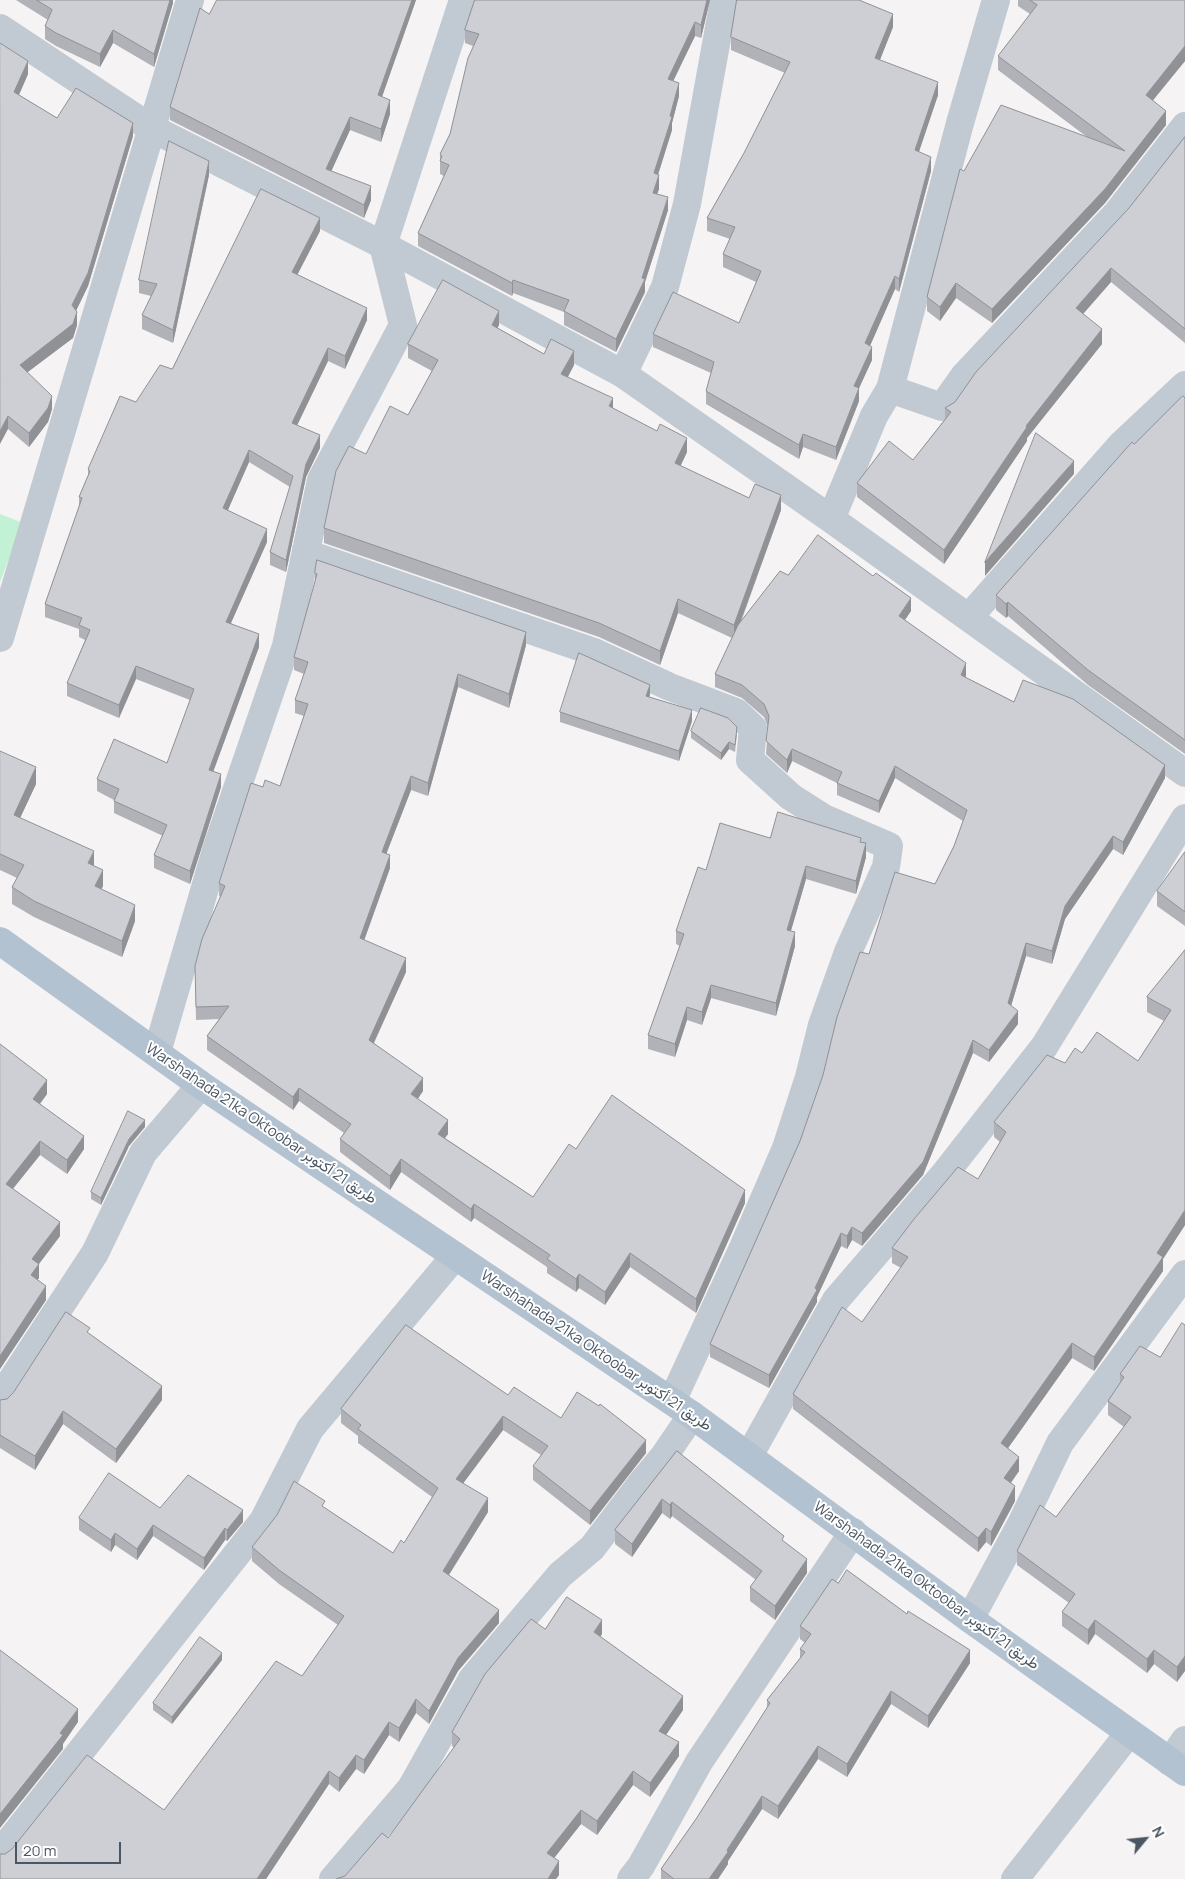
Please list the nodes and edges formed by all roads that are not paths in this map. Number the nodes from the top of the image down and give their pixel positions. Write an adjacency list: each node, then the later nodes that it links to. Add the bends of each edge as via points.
1 (190, 0): 7 (street)
2 (464, 0): 8 (street)
3 (724, 0): 9 (street, via 687,204 665,287)
4 (996, 0): 11 (street)
5 (0, 28): 7 (street)
6 (1185, 126): 11 (street, via 1117,212 964,376 942,407)
7 (151, 128): 8 (street); 15 (street, via 135,191)
8 (383, 245): 9 (street); 13 (street, via 403,325 320,480)
9 (623, 374): 12 (street)
10 (1185, 384): 14 (street, via 1121,445)
11 (890, 389): 12 (street, via 874,416)
12 (831, 519): 14 (street)
13 (306, 550): 19 (street, via 286,646 217,847); 24 (street, via 311,555 594,652 670,687 736,712 753,728 750,760 791,797 824,818 890,846 886,866 848,952 822,1025 786,1148 742,1250)
14 (969, 617): 16 (street)
15 (0, 638)
16 (1185, 773)
17 (1185, 818): 25 (street, via 1044,1047 946,1172 836,1300)
18 (0, 941): 19 (main road, Warshahada 21ka Oktoobar طريق 21 أكتوبر)
19 (157, 1052): 20 (main road, Warshahada 21ka Oktoobar طريق 21 أكتوبر)
20 (201, 1085): 21 (main road, Warshahada 21ka Oktoobar طريق 21 أكتوبر); 23 (street, via 143,1153 95,1252)
21 (455, 1256): 24 (main road, Warshahada 21ka Oktoobar طريق 21 أكتوبر); 31 (street, via 310,1429 262,1521)
22 (1185, 1274): 27 (street, via 1060,1443)
23 (0, 1398)
24 (682, 1408): 25 (main road, Warshahada 21ka Oktoobar طريق 21 أكتوبر); 32 (street, via 664,1456 592,1548 560,1575 472,1679 411,1788)
25 (749, 1456): 26 (main road, Warshahada 21ka Oktoobar طريق 21 أكتوبر)
26 (853, 1532): 27 (main road, Warshahada 21ka Oktoobar طريق 21 أكتوبر); 33 (street, via 699,1762 642,1866)
27 (970, 1619): 28 (main road, Warshahada 21ka Oktoobar طريق 21 أكتوبر)
28 (1129, 1734): 30 (main road, Warshahada 21ka Oktoobar طريق 21 أكتوبر); 34 (street)
29 (1185, 1740): 30 (street)
30 (1178, 1767)
31 (0, 1853)
32 (333, 1879)
33 (631, 1879)
34 (1015, 1879)

